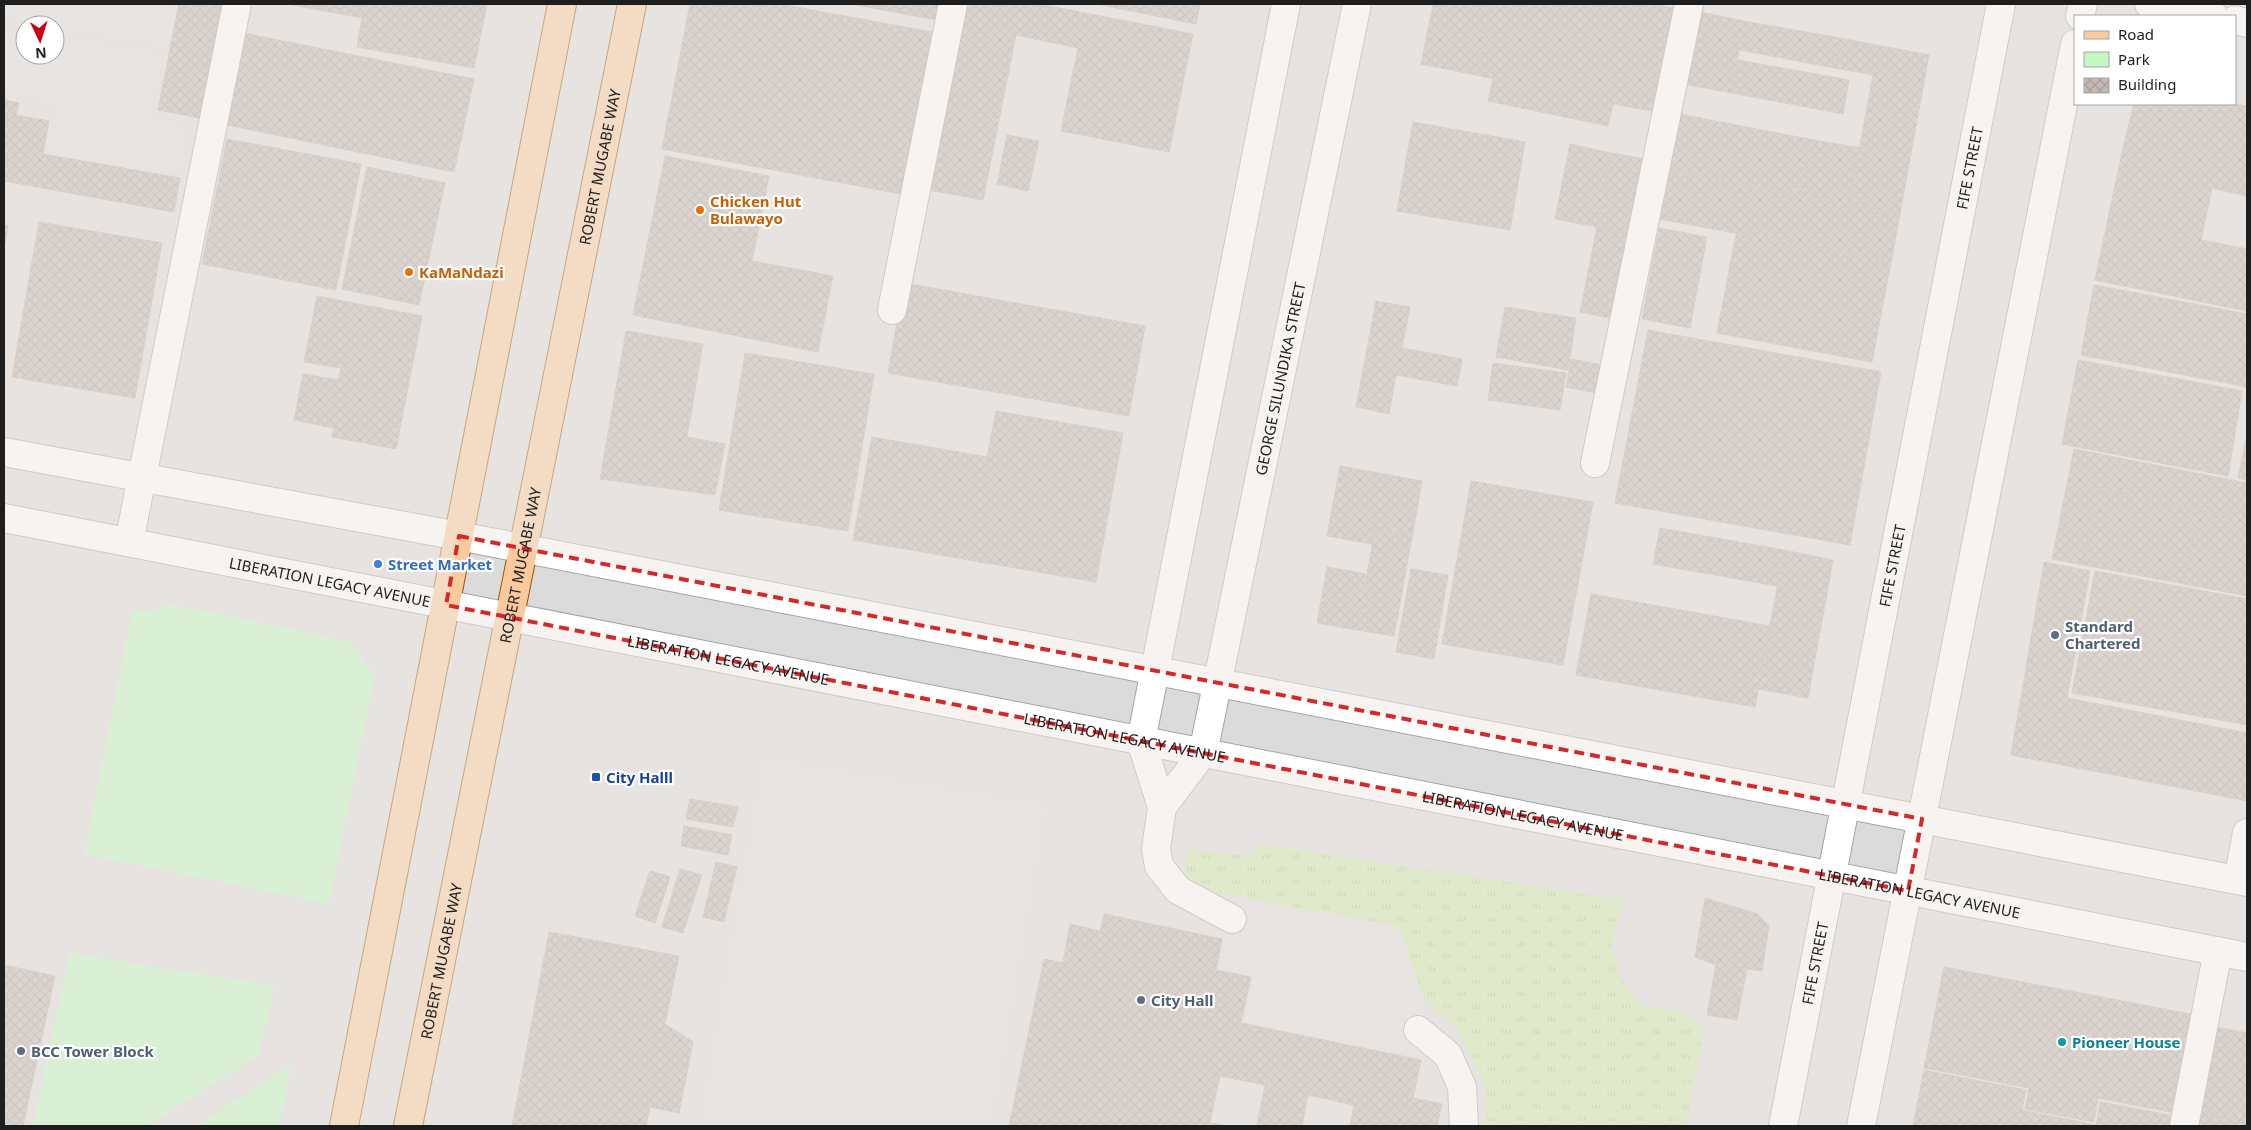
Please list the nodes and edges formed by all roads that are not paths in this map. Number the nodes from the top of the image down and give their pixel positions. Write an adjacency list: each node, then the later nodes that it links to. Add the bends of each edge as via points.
1 (237, 4): 15 (street)
2 (562, 4): 17 (main road)
3 (632, 4): 19 (main road, ROBERT MUGABE WAY)
4 (953, 4): 12 (street)
5 (1286, 4): 22 (street)
6 (1357, 4): 23 (street, GEORGE SILUNDIKA STREET)
7 (1689, 4): 14 (street)
8 (2001, 4): 26 (street, FIFE STREET)
9 (2149, 4): 10 (street)
10 (2209, 15)
11 (2074, 49): 28 (street)
12 (892, 310)
13 (4, 452): 15 (street)
14 (1595, 463)
15 (142, 478): 17 (street); 18 (street)
16 (4, 518): 18 (street, LIBERATION LEGACY AVENUE)
17 (459, 536): 19 (street); 20 (main road)
18 (128, 542): 20 (street, LIBERATION LEGACY AVENUE)
19 (524, 549): 21 (main road, ROBERT MUGABE WAY); 22 (street)
20 (446, 605): 21 (street, LIBERATION LEGACY AVENUE); 37 (main road)
21 (510, 618): 24 (street, LIBERATION LEGACY AVENUE); 38 (main road, ROBERT MUGABE WAY)
22 (1155, 671): 23 (street); 24 (street)
23 (1218, 683): 25 (street, GEORGE SILUNDIKA STREET); 26 (street)
24 (1141, 741): 25 (street, LIBERATION LEGACY AVENUE); 27 (street)
25 (1203, 753): 27 (street); 30 (street, LIBERATION LEGACY AVENUE)
26 (1846, 804): 28 (street); 30 (street, FIFE STREET)
27 (1162, 807): 33 (street, via 1156,849 1159,866 1178,890)
28 (1922, 819): 31 (street); 32 (street)
29 (2247, 833): 31 (street)
30 (1832, 876): 32 (street, LIBERATION LEGACY AVENUE); 40 (street, FIFE STREET)
31 (2243, 881)
32 (1908, 890): 34 (street, LIBERATION LEGACY AVENUE); 41 (street)
33 (1232, 919)
34 (2218, 951): 35 (street, LIBERATION LEGACY AVENUE); 42 (street)
35 (2247, 957)
36 (1418, 1030): 39 (street, via 1448,1055 1462,1087)
37 (344, 1126)
38 (408, 1126)
39 (1464, 1126)
40 (1783, 1126)
41 (1862, 1126)
42 (2184, 1126)

